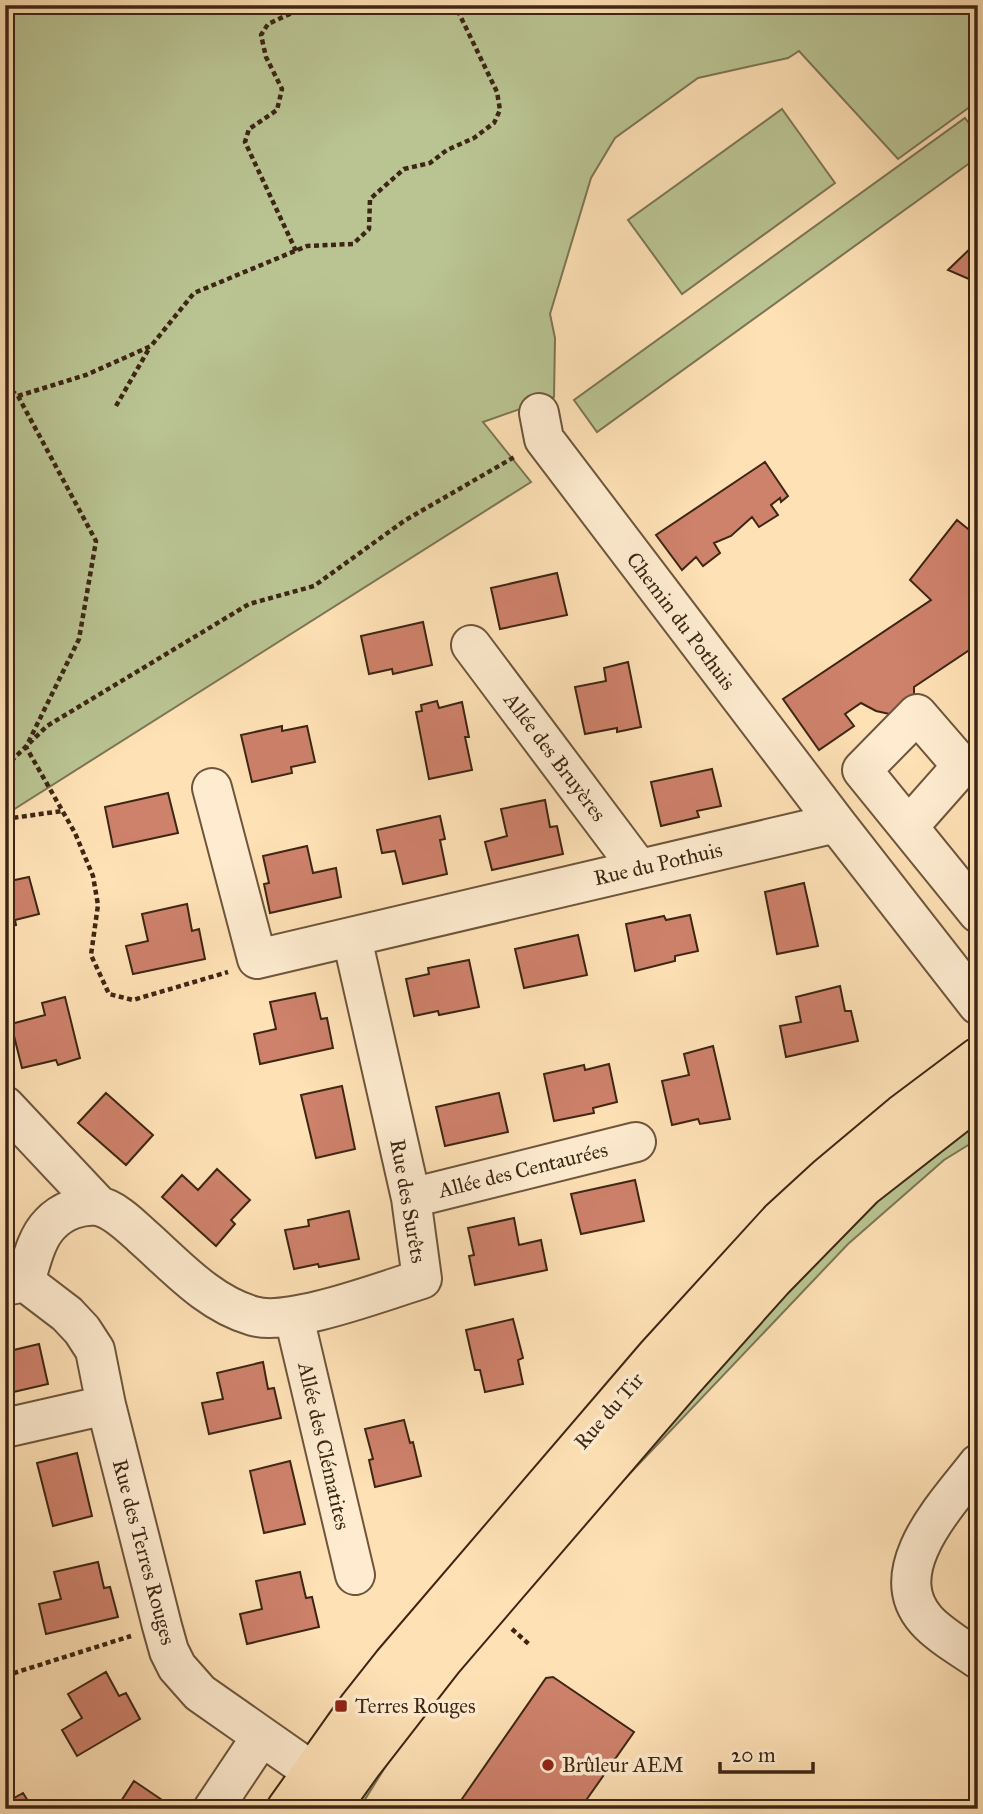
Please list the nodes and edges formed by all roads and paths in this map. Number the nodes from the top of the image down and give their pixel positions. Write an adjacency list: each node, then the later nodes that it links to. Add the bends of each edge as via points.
1 (309, 5): 3 (path, via 268,24 261,35 282,89 277,110 249,129 245,142)
2 (455, 5): 3 (path, via 498,92 500,110 494,123 430,163 404,169 370,199 369,229 353,244 307,246)
3 (296, 251): 4 (path, via 194,293)
4 (151, 346): 6 (path, via 86,376); 7 (path)
5 (5, 385): 6 (path)
6 (18, 396): 10 (path, via 96,541 79,639)
7 (116, 406)
8 (541, 426): 10 (path, via 314,586 249,604 47,726); 15 (street, Chemin du Pothuis)
9 (471, 645): 17 (street, Allée des Bruyères)
10 (26, 747): 11 (path); 13 (path)
11 (5, 767)
12 (212, 788): 20 (street)
13 (62, 811): 14 (path); 20 (path, via 93,876 98,905 91,955 109,994 133,1000 249,966)
14 (5, 819)
15 (836, 823): 17 (street, Rue du Pothuis); 21 (street)
16 (909, 826): 18 (street)
17 (639, 869): 19 (street, Rue du Pothuis)
18 (978, 913)
19 (352, 938): 20 (street, Rue du Pothuis); 27 (street, Rue des Surêts)
20 (257, 959)
21 (978, 1005)
22 (978, 1057): 42 (main road, Rue du Tir, via 828,1175 716,1288 393,1663)
23 (978, 1077): 30 (street, via 968,1091 830,1203 779,1256)
24 (978, 1098): 30 (main road, Rue du Tir, via 864,1188)
25 (5, 1106): 28 (street, Rue des Surêts)
26 (636, 1142): 27 (street, Allée des Centaurées)
27 (411, 1198): 31 (street, Rue des Surêts, via 422,1279)
28 (99, 1206): 29 (street, via 77,1207 49,1225); 31 (street, Rue des Surêts, via 128,1224 215,1300 256,1317)
29 (15, 1284): 32 (street, Rue des Terres Rouges, via 66,1314 82,1330 95,1350)
30 (751, 1305): 42 (main road, Rue du Tir)
31 (294, 1317): 35 (street, Allée des Clématites)
32 (106, 1405): 33 (street); 36 (street, Rue des Terres Rouges)
33 (5, 1429)
34 (978, 1464): 39 (street, via 926,1531 913,1565 912,1597 926,1620)
35 (355, 1575)
36 (162, 1626): 40 (path); 41 (street, Rue des Terres Rouges, via 169,1651 188,1681)
37 (519, 1635): 38 (path)
38 (531, 1646)
39 (978, 1659)
40 (5, 1673)
41 (261, 1737): 42 (street, Rue des Terres Rouges); 43 (street)
42 (328, 1791): 44 (main road, Rue du Tir)
43 (214, 1809)
44 (286, 1809)

